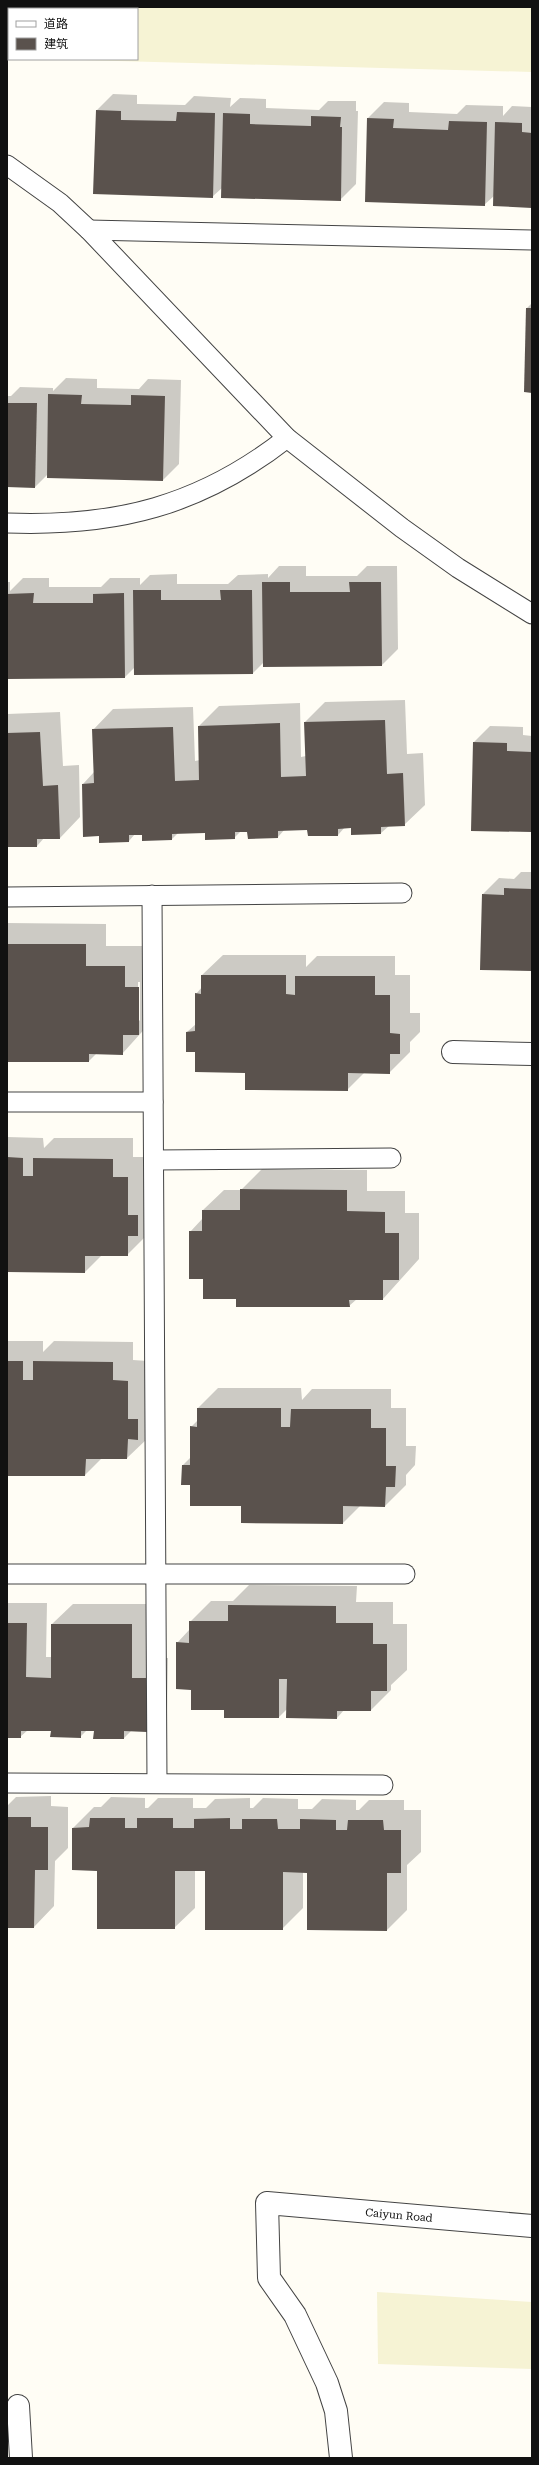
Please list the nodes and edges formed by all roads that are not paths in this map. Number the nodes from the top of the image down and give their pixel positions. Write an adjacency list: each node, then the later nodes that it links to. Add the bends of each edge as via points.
1 (7, 166): 2 (lane, via 60,203)
2 (89, 230): 3 (lane); 4 (lane)
3 (532, 240)
4 (287, 438): 5 (lane, via 255,463 220,484 156,508 111,518 65,523); 6 (lane, via 402,528 458,568)
5 (7, 523)
6 (532, 614)
7 (402, 893): 8 (lane)
8 (152, 895): 9 (lane); 13 (lane)
9 (7, 897)
10 (453, 1052): 11 (street)
11 (532, 1054)
12 (7, 1102): 13 (lane)
13 (153, 1102): 15 (lane)
14 (391, 1158): 15 (lane)
15 (154, 1160): 17 (lane)
16 (7, 1574): 17 (lane)
17 (156, 1574): 18 (lane); 20 (lane)
18 (405, 1574)
19 (7, 1783): 20 (lane)
20 (157, 1783): 21 (lane)
21 (383, 1785)
22 (532, 2226): 25 (street, Caiyun Road, via 266,2203 269,2278 295,2315 327,2383 336,2411)
23 (18, 2406): 24 (street)
24 (21, 2458)
25 (341, 2458)

